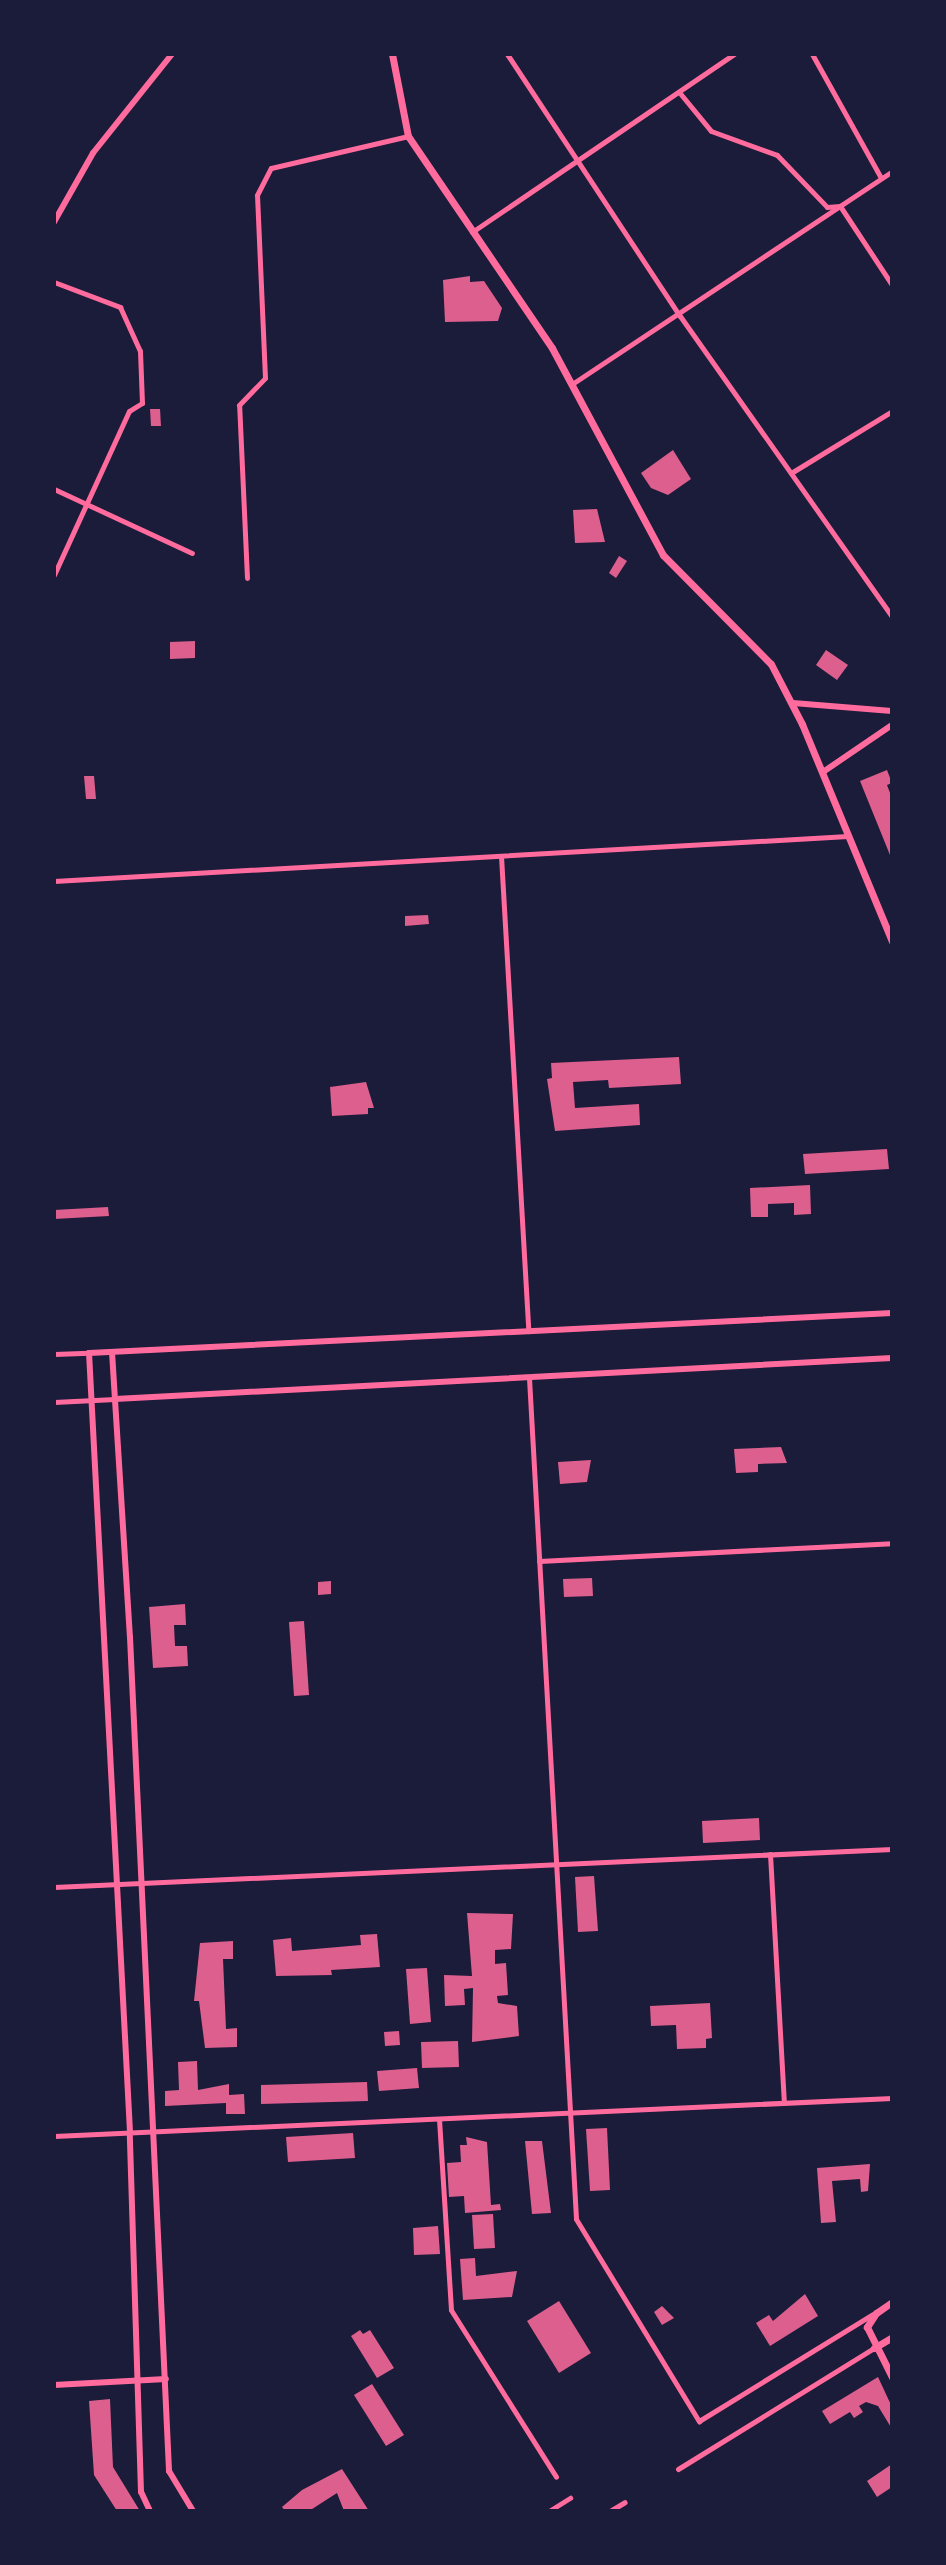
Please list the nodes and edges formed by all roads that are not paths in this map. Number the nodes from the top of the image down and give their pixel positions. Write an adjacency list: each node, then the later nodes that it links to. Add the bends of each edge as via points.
1 (172, 54): 12 (street, via 93,153)
2 (392, 54): 7 (main road)
3 (507, 54): 8 (street)
4 (734, 54): 6 (street)
5 (812, 54): 10 (street)
6 (679, 92): 8 (street); 11 (street, via 711,131 777,155 827,207)
7 (408, 136): 13 (main road); 24 (street, via 271,168 257,195 265,378 239,405)
8 (576, 162): 13 (street); 16 (street)
9 (892, 171): 10 (street)
10 (881, 178): 11 (street)
11 (840, 206): 15 (street); 16 (street)
12 (54, 222)
13 (472, 232): 17 (main road)
14 (54, 282): 21 (street, via 120,307 140,351 142,403 129,411)
15 (892, 285)
16 (680, 316): 17 (street); 19 (street)
17 (572, 384): 26 (main road, via 663,555 771,664)
18 (892, 411): 19 (street)
19 (791, 473): 25 (street)
20 (54, 489): 21 (street)
21 (87, 504): 22 (street); 23 (street)
22 (192, 553)
23 (54, 575)
24 (247, 578)
25 (892, 617)
26 (793, 703): 27 (street); 29 (main road)
27 (892, 711)
28 (892, 725): 29 (street)
29 (823, 772): 30 (main road)
30 (849, 836): 31 (street); 33 (main road)
31 (501, 856): 32 (street); 35 (street)
32 (54, 881)
33 (892, 941)
34 (892, 1313): 35 (street)
35 (528, 1331): 36 (street)
36 (112, 1352): 37 (street); 41 (street)
37 (89, 1353): 38 (street); 42 (street)
38 (54, 1354)
39 (892, 1358): 40 (street)
40 (529, 1378): 41 (street); 45 (street)
41 (115, 1399): 42 (street); 50 (street)
42 (92, 1401): 43 (street); 49 (street)
43 (54, 1402)
44 (892, 1543): 45 (street)
45 (539, 1561): 48 (street)
46 (892, 1849): 47 (street)
47 (770, 1854): 48 (street); 53 (street)
48 (555, 1864): 50 (street); 54 (street)
49 (115, 1884): 50 (street); 51 (street); 57 (street)
50 (142, 1886): 56 (street)
51 (54, 1887)
52 (892, 2098): 53 (street)
53 (784, 2103): 54 (street)
54 (569, 2113): 55 (street); 60 (street, via 576,2219 699,2421)
55 (439, 2119): 56 (street); 68 (street, via 451,2310)
56 (154, 2131): 57 (street); 64 (street)
57 (130, 2132): 58 (street); 65 (street)
58 (54, 2136)
59 (892, 2302): 60 (main road)
60 (876, 2313): 62 (main road, via 867,2327)
61 (892, 2337): 62 (main road)
62 (874, 2348): 63 (main road); 67 (street)
63 (892, 2377)
64 (166, 2379): 65 (street); 72 (street, via 169,2471)
65 (138, 2380): 66 (street); 71 (street, via 141,2492)
66 (54, 2385)
67 (678, 2469)
68 (556, 2477)
69 (570, 2498): 73 (street)
70 (625, 2502): 74 (street)
71 (150, 2511)
72 (193, 2511)
73 (549, 2511)
74 (610, 2511)

